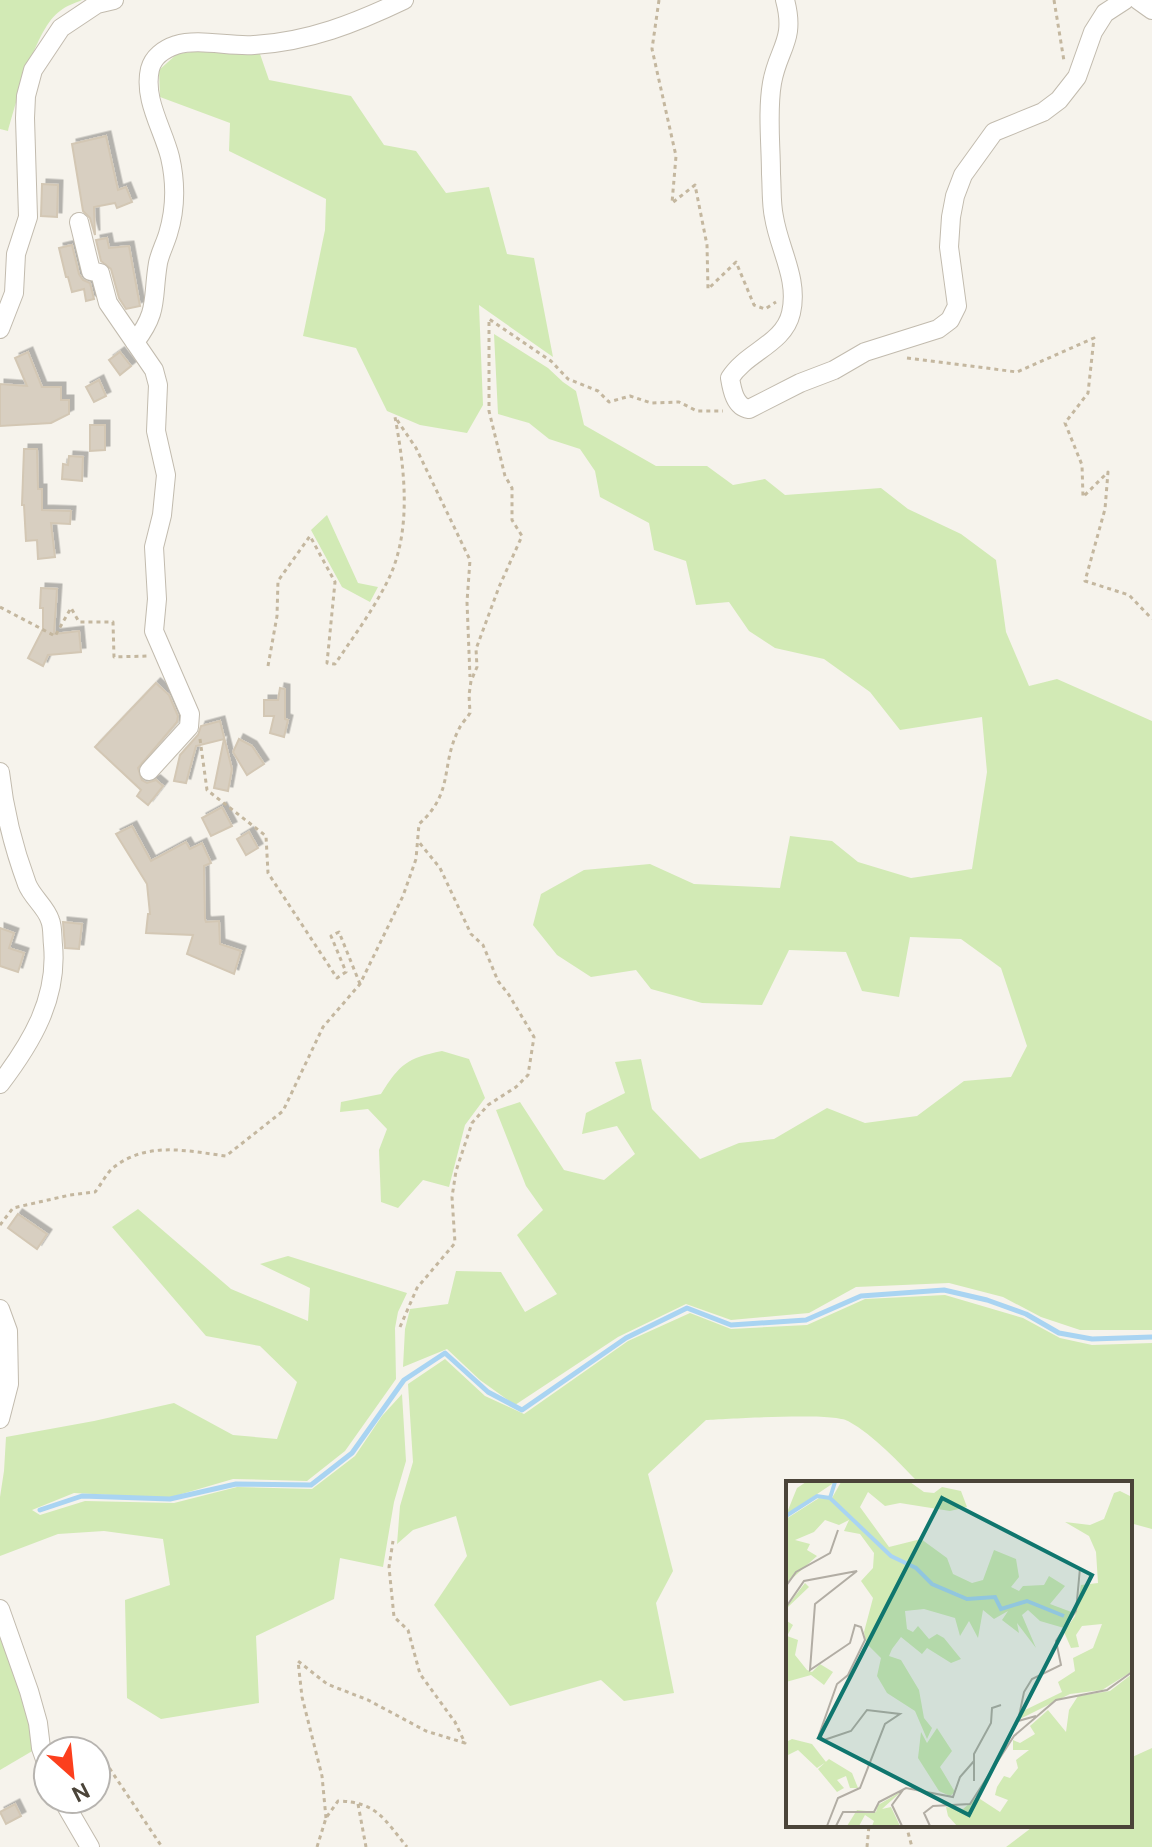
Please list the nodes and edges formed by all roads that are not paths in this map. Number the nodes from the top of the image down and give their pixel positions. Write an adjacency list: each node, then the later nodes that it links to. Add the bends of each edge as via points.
1 (114, 0): 8 (street, via 97,4 61,28 33,70 25,118 28,217 16,254 14,293)
2 (404, 0): 9 (street, via 290,43 175,45 156,56 150,91 176,186 158,260 154,310)
3 (785, 0): 4 (street, via 787,39 772,81 771,177 773,216 793,292 787,325 730,378 737,402 749,409 865,352 938,329 950,320 957,306 949,247 951,217 963,175 994,132 1059,100 1077,77 1105,13)
4 (1125, 0)
5 (1138, 0): 6 (street)
6 (1152, 10)
7 (79, 222): 9 (street, via 91,271 100,273 108,303)
8 (0, 329)
9 (135, 342): 10 (street, via 158,385 156,431 166,475 154,547 154,631 191,721)
10 (149, 771)
11 (0, 772): 12 (street, via 28,888 50,919 54,956 53,983 39,1025)
12 (0, 1084)
13 (0, 1309): 14 (street, via 8,1331 9,1384)
14 (0, 1419)
15 (0, 1609): 16 (street)
16 (39, 1735)
17 (71, 1815): 18 (street)
18 (90, 1847)

